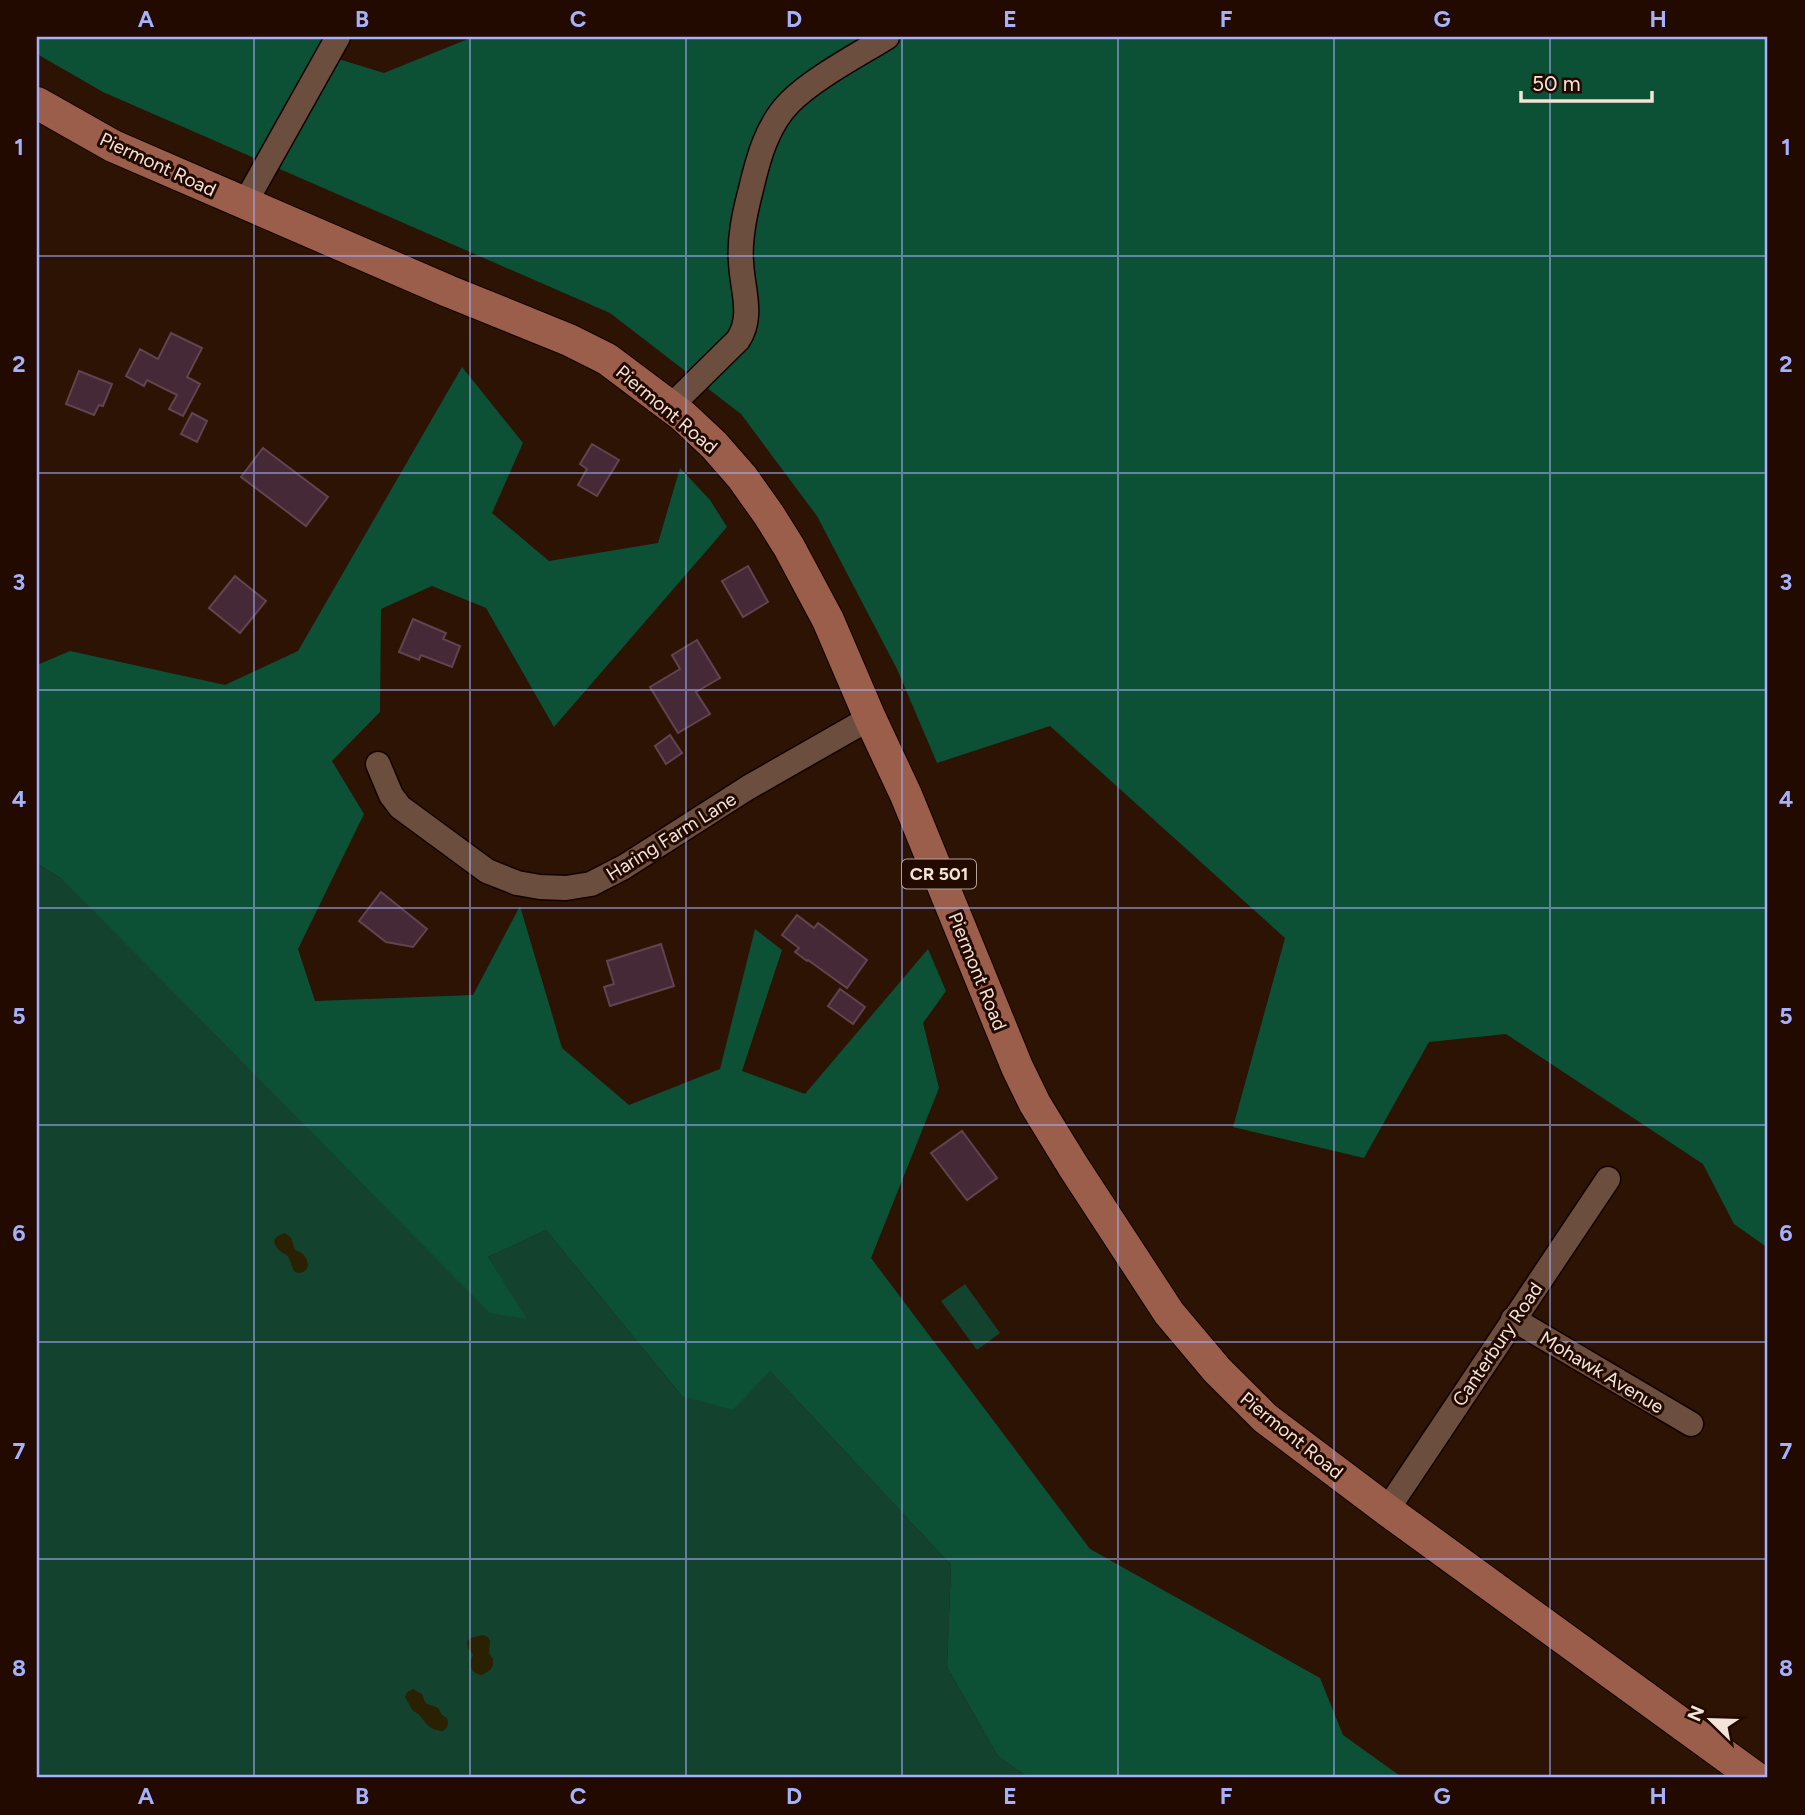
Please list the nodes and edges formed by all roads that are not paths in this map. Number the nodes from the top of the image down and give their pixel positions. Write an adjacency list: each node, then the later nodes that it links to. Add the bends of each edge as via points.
1 (338, 37): 4 (street)
2 (887, 37): 5 (street, via 811,84 789,102 776,121 758,161 743,231 744,331)
3 (37, 103): 4 (main road, Piermont Road / CR 501, via 113,146)
4 (245, 203): 5 (main road, Piermont Road / CR 501, via 569,340 607,359)
5 (670, 407): 6 (main road, Piermont Road / CR 501, via 714,445 769,515 828,620)
6 (870, 718): 7 (street, Haring Farm Lane, via 749,787 624,867 591,884 566,887 517,883 487,871 400,807); 11 (main road, Piermont Road / CR 501, via 906,794 1017,1067 1073,1166 1169,1313 1217,1370 1265,1418)
7 (378, 764)
8 (1608, 1179): 9 (street, Canterbury Road)
9 (1513, 1319): 10 (street, Mohawk Avenue); 11 (street, Canterbury Road)
10 (1691, 1424)
11 (1387, 1510): 12 (main road, Piermont Road / CR 501)
12 (1756, 1778)

